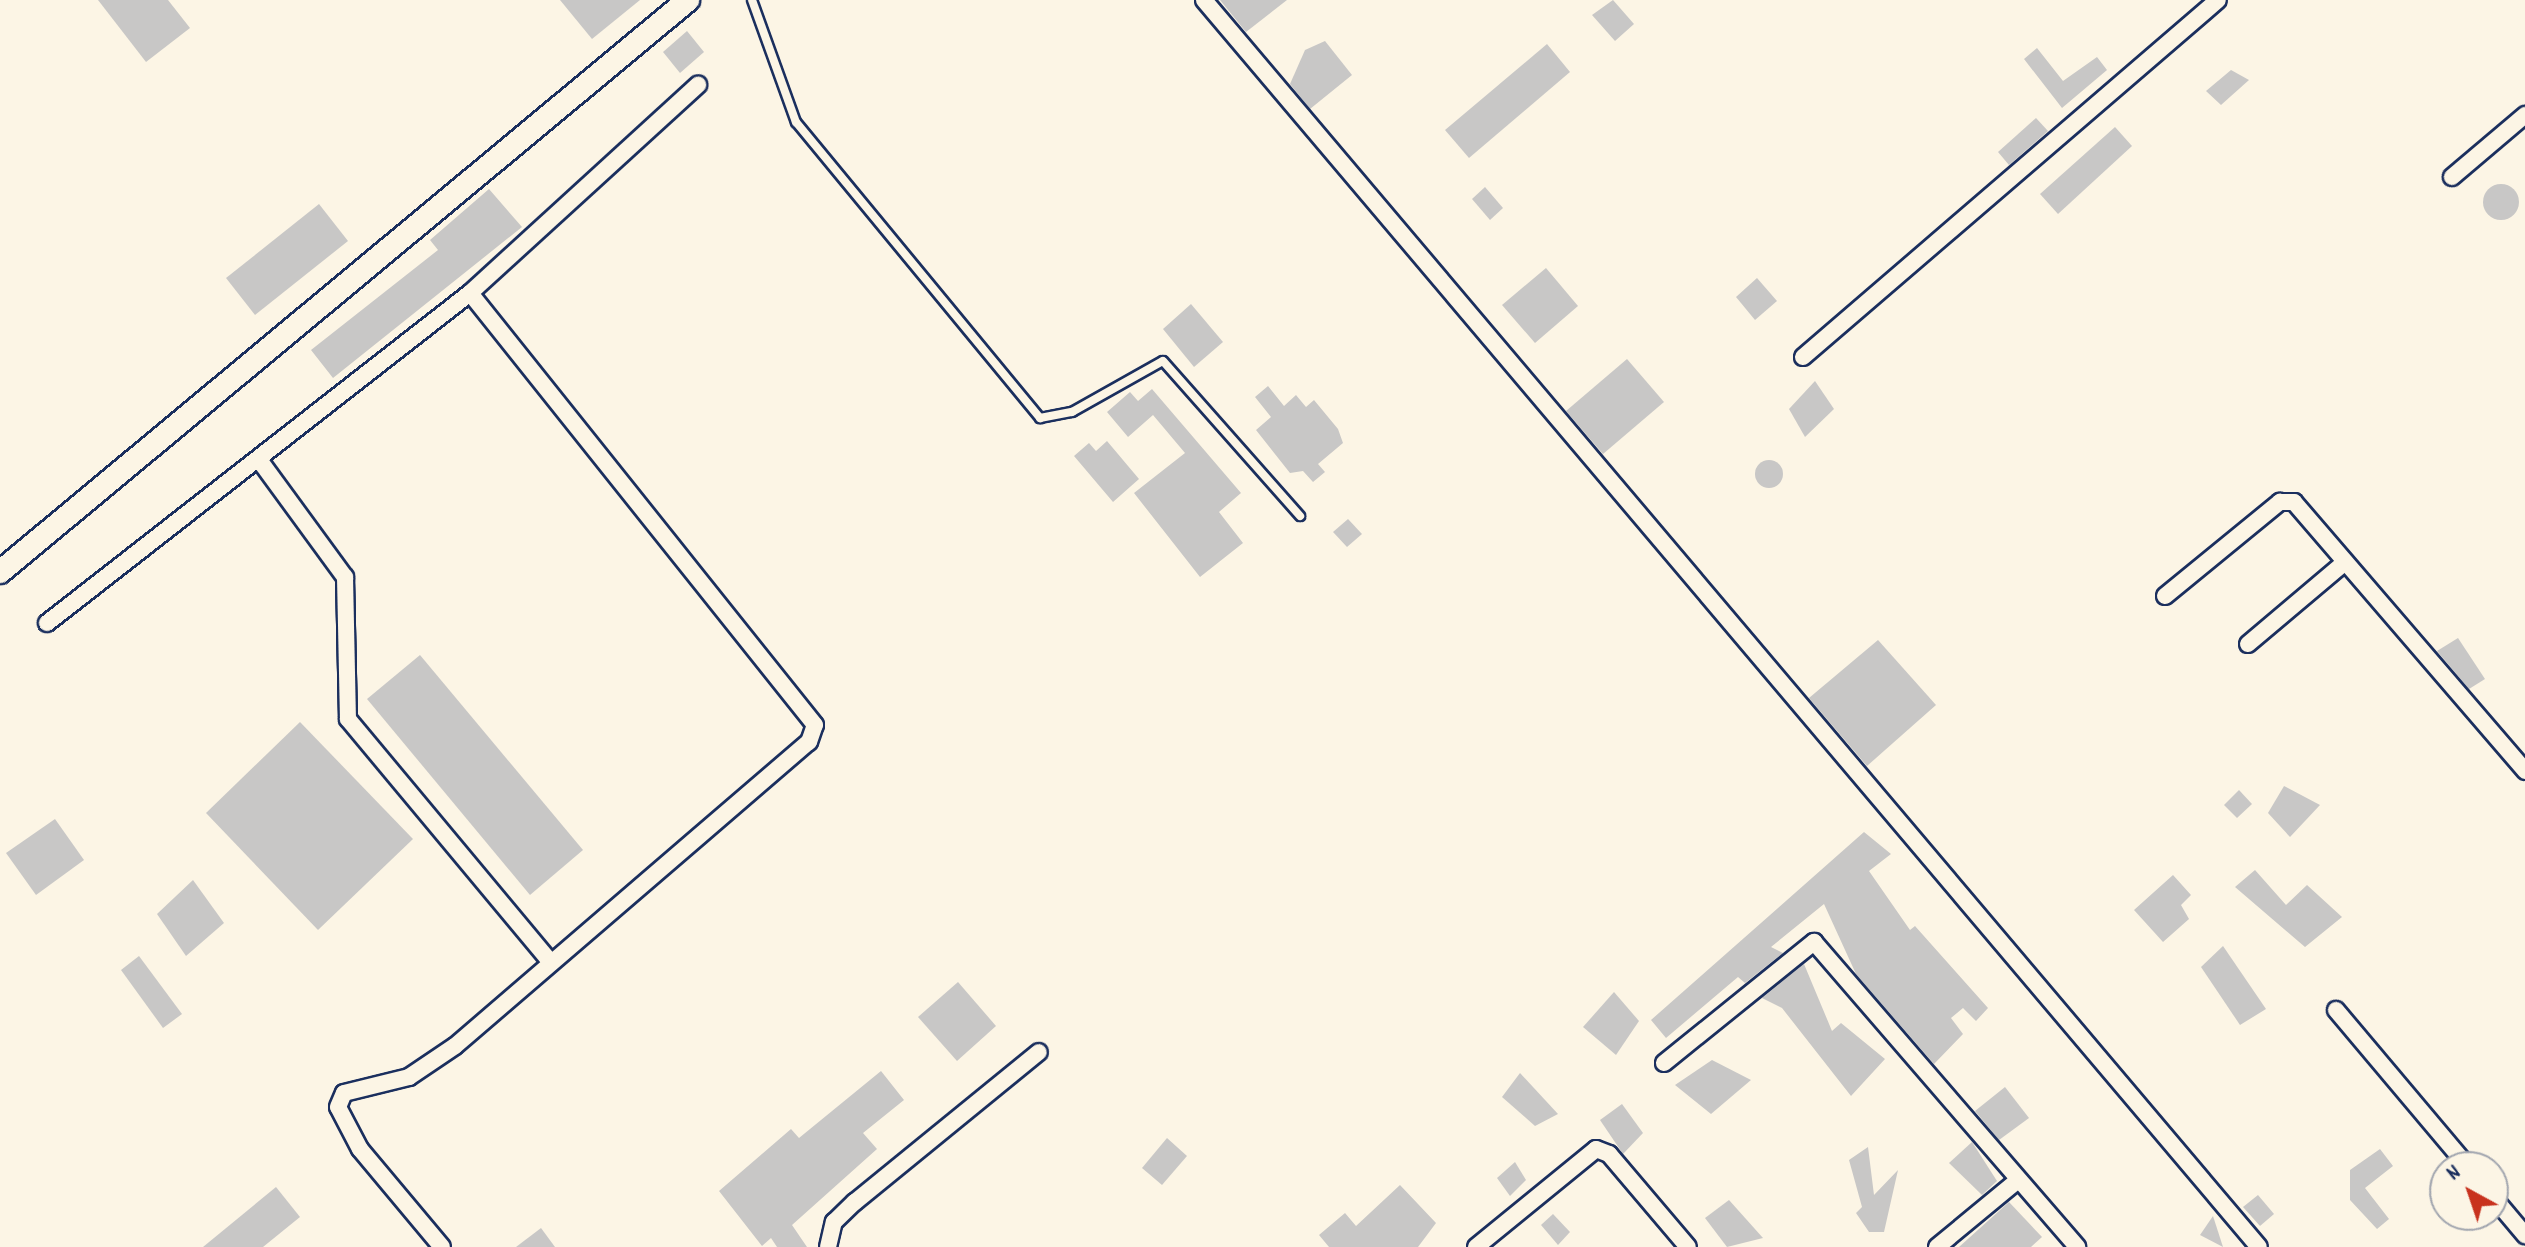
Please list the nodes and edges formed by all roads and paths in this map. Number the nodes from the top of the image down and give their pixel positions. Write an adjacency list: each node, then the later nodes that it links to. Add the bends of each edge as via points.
1 (688, 0): 13 (main road)
2 (752, 0): 11 (lane, via 796,122 1040,418 1072,412 1163,361)
3 (1204, 0): 32 (street)
4 (2218, 0): 9 (street)
5 (698, 85): 8 (street)
6 (2525, 115): 7 (street)
7 (2452, 177)
8 (470, 293): 10 (street); 18 (street, via 815,725 809,742)
9 (1803, 357)
10 (260, 461): 15 (street); 18 (street, via 345,577 348,719)
11 (1300, 516)
12 (2345, 562): 14 (street, via 2286,500); 16 (street); 17 (street)
13 (0, 572)
14 (2165, 596)
15 (47, 623)
16 (2248, 644)
17 (2525, 771)
18 (551, 963): 26 (street, via 409,1077 344,1093 338,1107 360,1149)
19 (2336, 1010): 22 (street)
20 (1039, 1052): 27 (street, via 855,1202 834,1222)
21 (1664, 1063): 23 (street, via 1814,942)
22 (2455, 1151)
23 (2018, 1180): 30 (street); 31 (street)
24 (2509, 1216): 25 (street)
25 (2525, 1235)
26 (442, 1247)
27 (828, 1247)
28 (1476, 1247): 29 (street, via 1596,1149 1609,1154)
29 (1688, 1247)
30 (1937, 1247)
31 (2077, 1247)
32 (2259, 1247)

